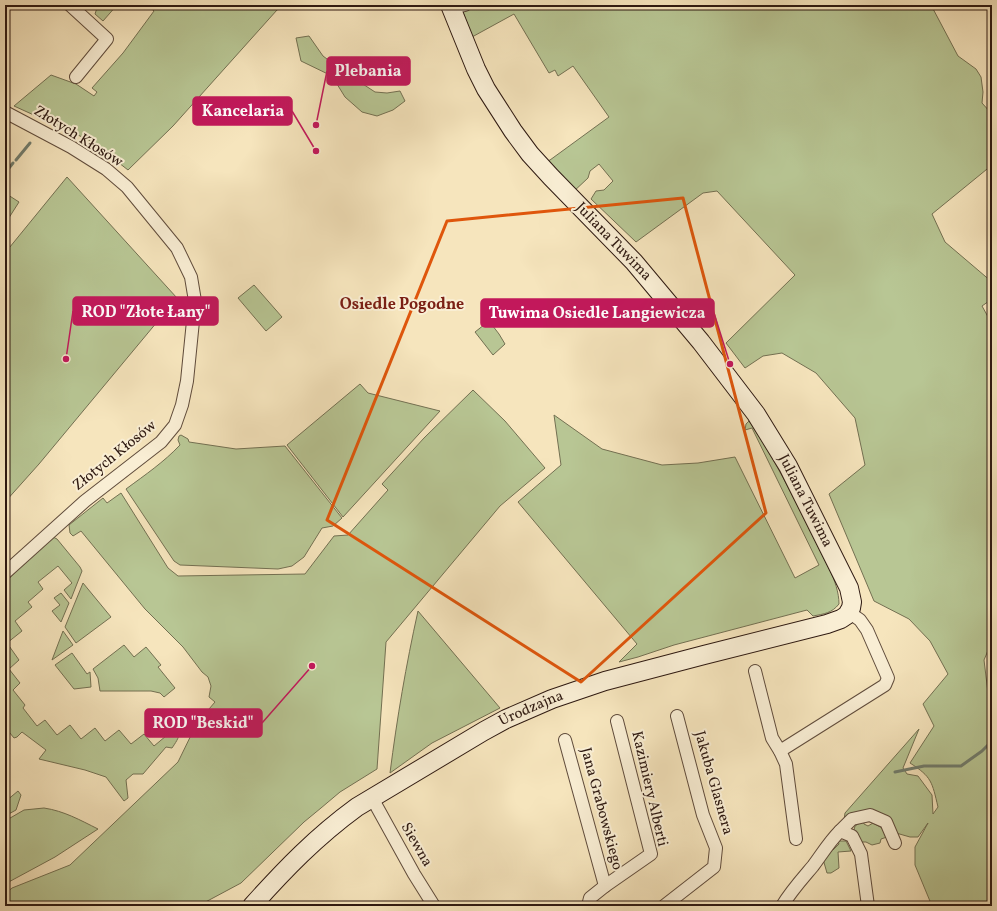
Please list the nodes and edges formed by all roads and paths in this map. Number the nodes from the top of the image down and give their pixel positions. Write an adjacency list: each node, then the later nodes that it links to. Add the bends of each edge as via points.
1 (70, 5): 3 (street, via 108,39)
2 (455, 6): 6 (street, Juliana Tuwima, via 482,82 513,131 551,177 640,268 756,414 788,466 849,588)
3 (76, 77)
4 (5, 112): 5 (street, Złotych Kłosów, via 106,169 127,187 177,248 191,276 195,301 187,381 175,425 161,442 85,501)
5 (5, 573)
6 (851, 607): 11 (street, via 867,630 888,678 885,685); 12 (street, Urodzajna, via 841,619 827,624 605,681 552,699 484,731)
7 (755, 671): 11 (street, via 772,738)
8 (677, 716): 20 (street, Jakuba Glasnera, via 703,815 716,848 714,867)
9 (617, 721): 16 (street, Kazimiery Alberti, via 651,854)
10 (565, 740): 16 (street, Jana Grabowskiego)
11 (780, 751): 14 (street, via 786,764)
12 (372, 798): 17 (street, Urodzajna, via 337,821 315,840); 18 (street, Siewna)
13 (840, 831): 15 (street, via 852,819 870,815 886,822); 21 (street); 22 (street, via 852,836 861,854)
14 (796, 839)
15 (895, 843)
16 (605, 886): 19 (street, Kazimiery Alberti, via 590,898)
17 (252, 906)
18 (434, 906)
19 (588, 906)
20 (664, 906)
21 (782, 906)
22 (868, 906)

